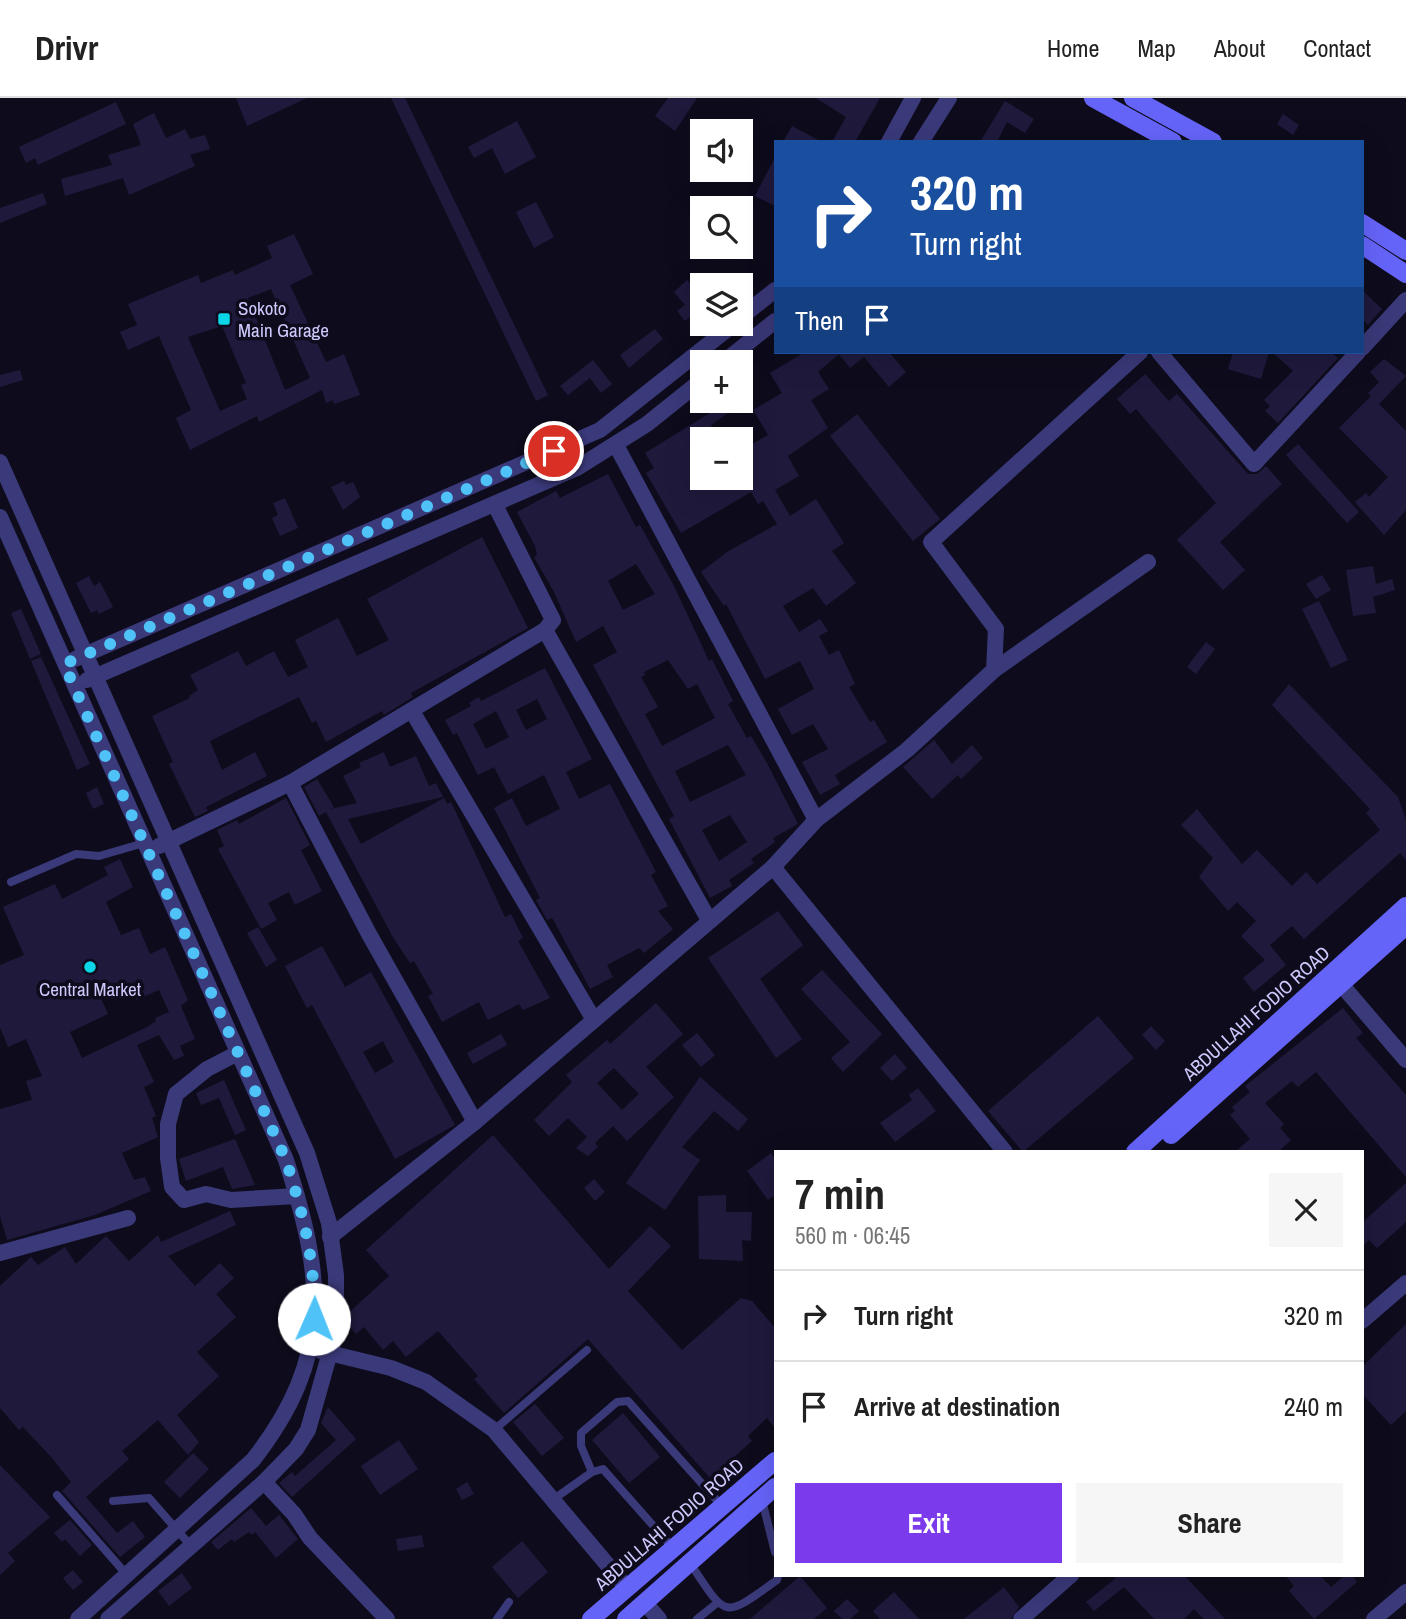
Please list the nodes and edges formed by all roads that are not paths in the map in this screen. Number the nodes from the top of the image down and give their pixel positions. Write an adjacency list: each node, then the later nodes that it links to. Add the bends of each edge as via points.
1 (913, 98): 5 (street)
2 (949, 98): 6 (street)
3 (1093, 98): 7 (main road)
4 (1133, 98): 8 (main road)
5 (890, 140)
6 (922, 140)
7 (1168, 140)
8 (1209, 140)
9 (1364, 224): 11 (main road)
10 (1364, 246): 12 (main road)
11 (1406, 251)
12 (1406, 274)
13 (774, 291): 15 (street)
14 (1406, 300): 18 (street)
15 (753, 308)
16 (774, 322): 19 (street)
17 (719, 336): 30 (street, via 600,430)
18 (1364, 346)
19 (739, 350)
20 (1138, 354): 32 (street, via 931,542 996,629)
21 (1161, 354): 22 (street, via 1254,464)
22 (1356, 354)
23 (690, 389): 24 (street)
24 (616, 445): 26 (street); 37 (street)
25 (0, 462): 30 (street)
26 (495, 505): 29 (street, via 553,620); 33 (street)
27 (0, 517): 31 (street)
28 (1148, 562): 32 (street)
29 (545, 630): 35 (street); 43 (street)
30 (84, 655): 31 (street); 33 (street)
31 (64, 664): 34 (street)
32 (994, 670): 37 (street, via 907,750)
33 (94, 676): 34 (street); 38 (street)
34 (74, 685): 39 (street)
35 (412, 711): 36 (street); 46 (street)
36 (290, 783): 38 (street); 49 (street)
37 (816, 820): 40 (street)
38 (168, 842): 39 (street); 55 (street, via 307,1153)
39 (146, 847): 41 (lane, via 99,856 76,854); 47 (street)
40 (773, 867): 43 (street); 50 (street)
41 (11, 883)
42 (1406, 906): 51 (main road, ABDULLAHI FODIO ROAD)
43 (709, 920): 46 (street)
44 (1406, 926): 45 (main road, ABDULLAHI FODIO ROAD)
45 (1340, 983): 48 (street); 52 (main road, ABDULLAHI FODIO ROAD)
46 (594, 1020): 49 (street)
47 (238, 1053): 53 (street, via 286,1160); 53 (street, via 207,1069 176,1094 168,1125 173,1187 184,1200 206,1194 231,1200)
48 (1406, 1060)
49 (475, 1122): 55 (street)
50 (1003, 1150)
51 (1137, 1150)
52 (1155, 1150)
53 (297, 1196): 59 (street, via 315,1274)
54 (128, 1218): 56 (street)
55 (331, 1237): 61 (street, via 336,1275)
56 (0, 1253)
57 (1406, 1283): 58 (street)
58 (1364, 1319)
59 (311, 1349): 61 (street); 71 (street, via 296,1392 270,1439)
60 (587, 1350): 62 (lane)
61 (330, 1352): 62 (street, via 426,1382); 65 (street, via 308,1430)
62 (494, 1430): 69 (street)
63 (774, 1462): 70 (main road, ABDULLAHI FODIO ROAD)
64 (592, 1472): 69 (lane); 70 (lane, via 581,1446 581,1433 617,1402 628,1401); 74 (lane, via 603,1469)
65 (264, 1482): 73 (street); 86 (street)
66 (769, 1493): 72 (lane); 75 (main road)
67 (57, 1494): 76 (lane)
68 (113, 1501): 71 (lane, via 149,1499)
69 (551, 1502): 79 (street)
70 (722, 1506): 74 (main road, ABDULLAHI FODIO ROAD)
71 (177, 1529): 73 (lane); 76 (street)
72 (774, 1542)
73 (191, 1546): 85 (street)
74 (673, 1548): 79 (main road, ABDULLAHI FODIO ROAD)
75 (691, 1563): 82 (main road); 83 (lane)
76 (127, 1575): 84 (street)
77 (778, 1577): 83 (lane, via 740,1609)
78 (1069, 1577): 92 (street)
79 (628, 1588): 88 (main road, ABDULLAHI FODIO ROAD)
80 (1406, 1592): 93 (street)
81 (509, 1602): 87 (lane)
82 (645, 1603): 89 (main road); 90 (street)
83 (717, 1603): 91 (lane)
84 (82, 1618)
85 (108, 1619)
86 (387, 1619)
87 (497, 1619)
88 (591, 1619)
89 (626, 1619)
90 (659, 1619)
91 (697, 1619)
92 (1021, 1619)
93 (1374, 1619)

